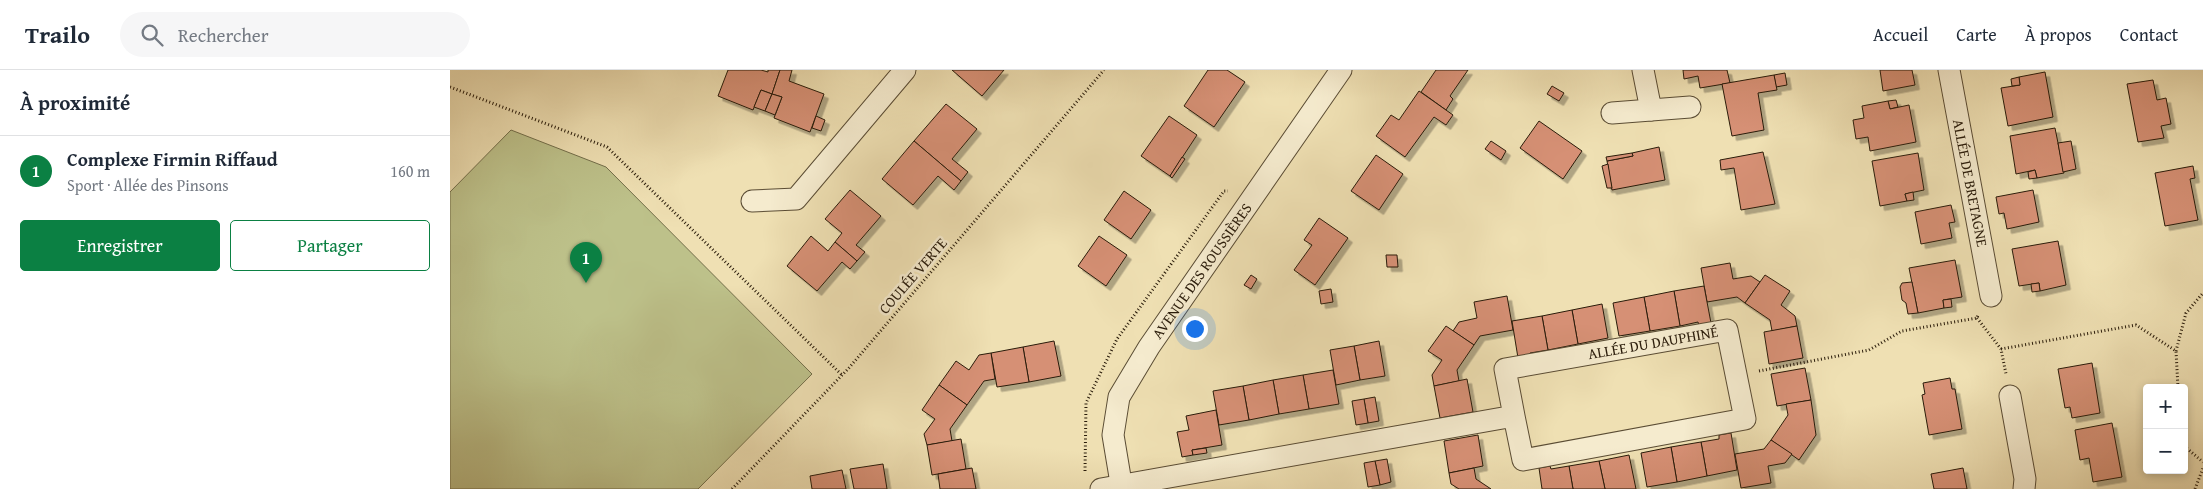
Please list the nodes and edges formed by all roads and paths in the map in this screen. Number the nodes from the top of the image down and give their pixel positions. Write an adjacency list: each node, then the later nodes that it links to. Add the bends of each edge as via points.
1 (905, 70): 10 (street, via 796,199)
2 (1104, 70): 16 (path, COULÉE VERTE)
3 (1341, 70): 24 (street, AVENUE DES ROUSSIÈRES, via 1149,347 1119,397 1113,435)
4 (1643, 70): 8 (street)
5 (1949, 70): 12 (street, ALLÉE DE BRETAGNE)
6 (450, 87): 16 (path, via 607,148)
7 (1690, 106): 8 (street)
8 (1651, 110): 9 (street)
9 (1612, 113)
10 (752, 200)
11 (2203, 293): 15 (path, via 2186,313)
12 (1991, 296): 13 (path)
13 (1977, 318): 14 (path); 17 (path, via 1902,331 1869,350)
14 (2001, 349): 15 (path, via 2136,325); 19 (path)
15 (2176, 351): 18 (path)
16 (842, 375): 25 (path, COULÉE VERTE)
17 (1736, 375): 20 (street, ALLÉE DU DAUPHINÉ, via 1745,419 1533,459 1523,460); 20 (street, ALLÉE DU DAUPHINÉ, via 1727,330 1505,370)
18 (2178, 384)
19 (2010, 396): 26 (street, via 2025,478)
20 (1514, 416): 24 (street)
21 (2188, 449): 22 (path)
22 (2203, 462)
23 (2203, 468): 27 (path)
24 (1115, 488)
25 (732, 489)
26 (2024, 489)
27 (2195, 489)

